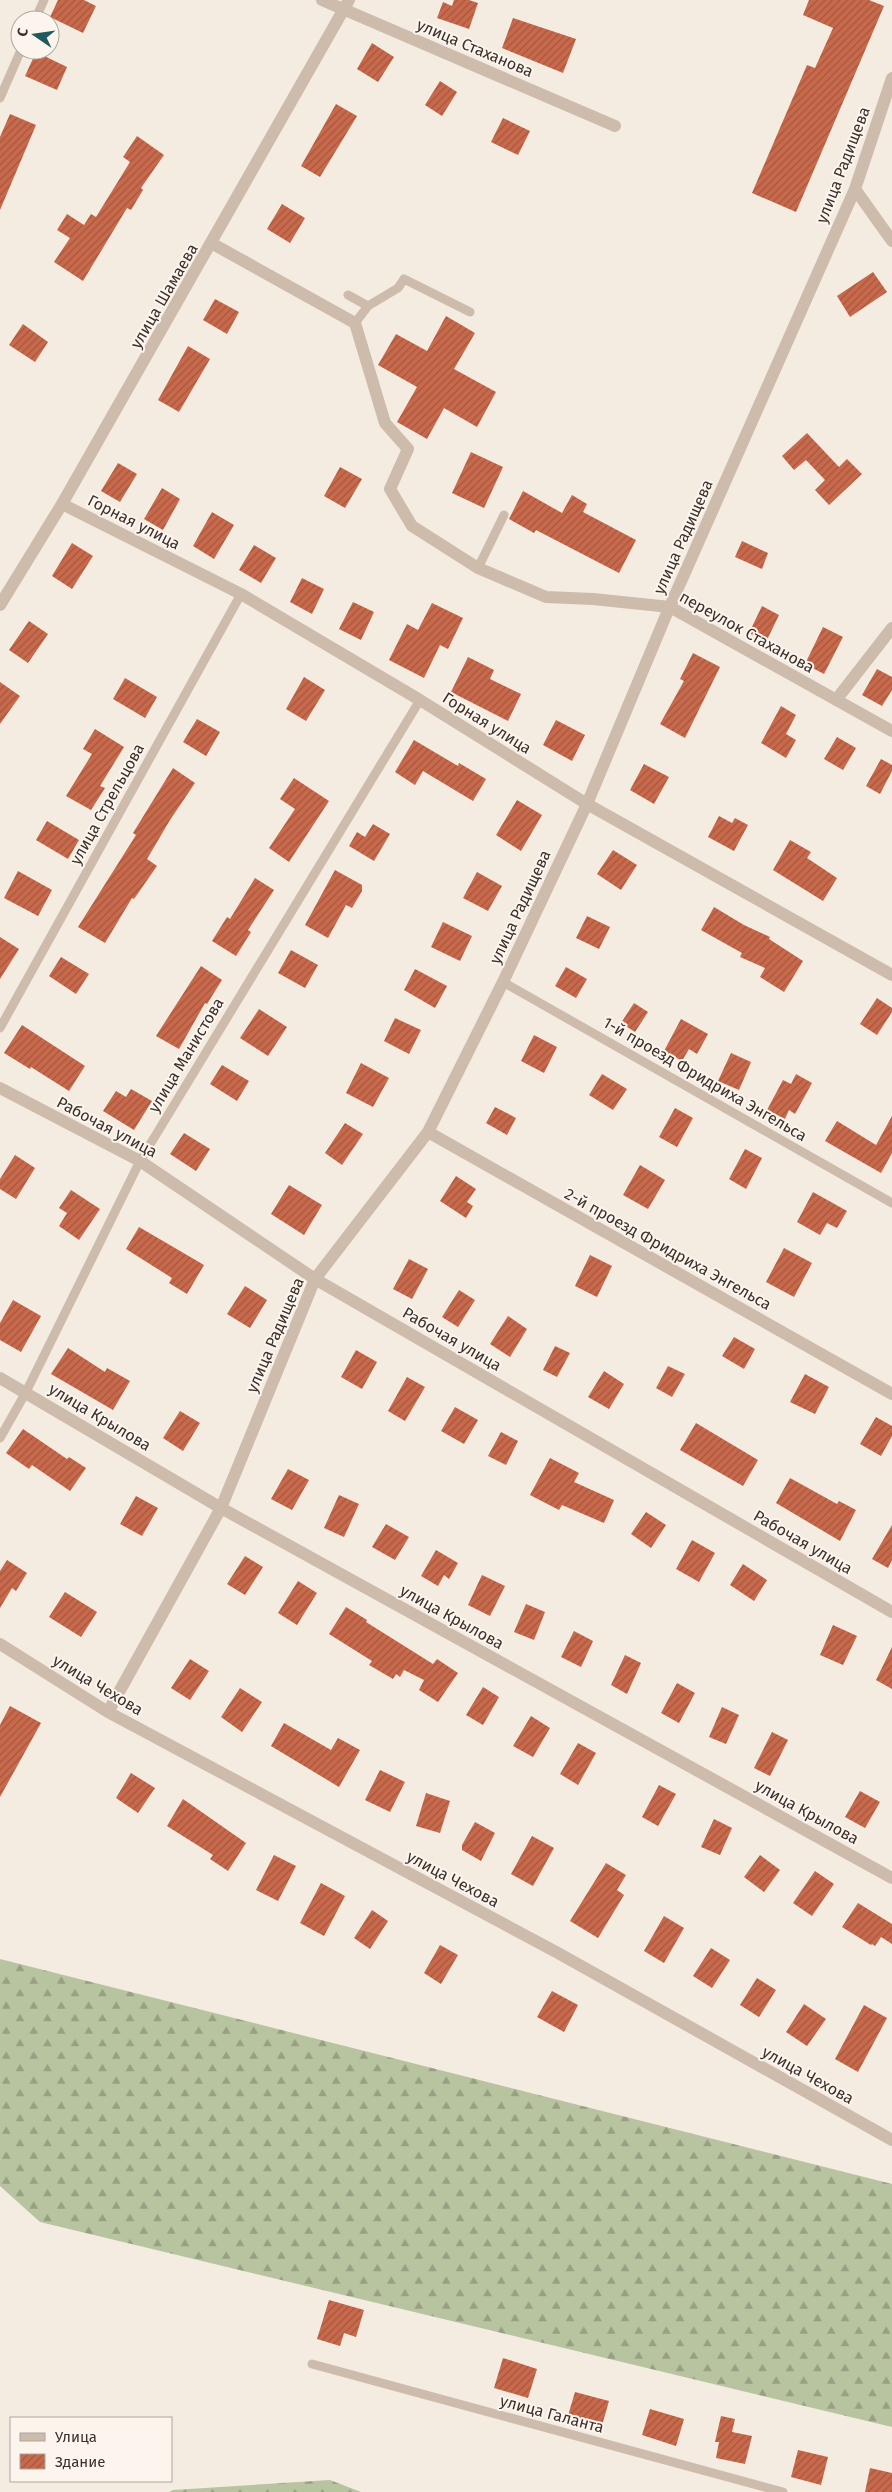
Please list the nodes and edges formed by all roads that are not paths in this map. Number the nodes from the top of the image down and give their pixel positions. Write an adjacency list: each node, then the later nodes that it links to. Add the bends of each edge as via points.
1 (322, 0): 2 (street, улица Стаханова)
2 (347, 5): 6 (street, улица Стаханова); 9 (street, улица Шамаева)
3 (17, 60): 5 (lane)
4 (892, 78): 7 (street, улица Радищева)
5 (0, 98)
6 (615, 126)
7 (855, 188): 8 (street); 19 (street, улица Радищева)
8 (892, 241)
9 (212, 244): 13 (street); 14 (street, улица Шамаева)
10 (348, 295): 11 (lane)
11 (368, 306): 12 (lane, via 398,288 404,279); 13 (lane)
12 (470, 312)
13 (355, 323): 16 (street, переулок Стаханова, via 385,422 408,449 390,489 412,526)
14 (62, 504): 17 (street, Горная улица); 18 (street, улица Шамаева)
15 (504, 515): 16 (lane)
16 (478, 568): 19 (street, переулок Стаханова, via 546,597)
17 (241, 594): 21 (street, Горная улица); 27 (lane, улица Стрельцова)
18 (0, 605)
19 (670, 607): 22 (street, переулок Стаханова); 24 (street, улица Радищева)
20 (892, 628): 22 (street)
21 (420, 700): 24 (street, Горная улица); 30 (lane, улица Манистова)
22 (836, 700): 23 (street, переулок Стаханова)
23 (892, 732)
24 (586, 804): 25 (street, Горная улица); 26 (street, улица Радищева)
25 (892, 975)
26 (503, 982): 29 (street, улица Радищева); 31 (lane, 1-й проезд Фридриха Энгельса)
27 (0, 1028)
28 (0, 1088): 30 (street, Рабочая улица)
29 (428, 1132): 32 (street, улица Радищева); 35 (street, 2-й проезд Фридриха Энгельса)
30 (140, 1161): 32 (street, Рабочая улица); 34 (lane, улица Манистова)
31 (892, 1203)
32 (316, 1280): 37 (street, улица Радищева); 38 (street, Рабочая улица)
33 (0, 1378): 34 (street, улица Крылова)
34 (26, 1392): 36 (lane, улица Манистова); 37 (street, улица Крылова)
35 (892, 1394)
36 (0, 1438)
37 (221, 1508): 40 (street, улица Радищева); 41 (street, улица Крылова)
38 (892, 1612)
39 (0, 1644): 40 (street, улица Чехова)
40 (108, 1712): 42 (street, улица Чехова, via 558,1954)
41 (892, 1878)
42 (892, 2140)
43 (312, 2364): 44 (lane, улица Галанта)
44 (784, 2492)

